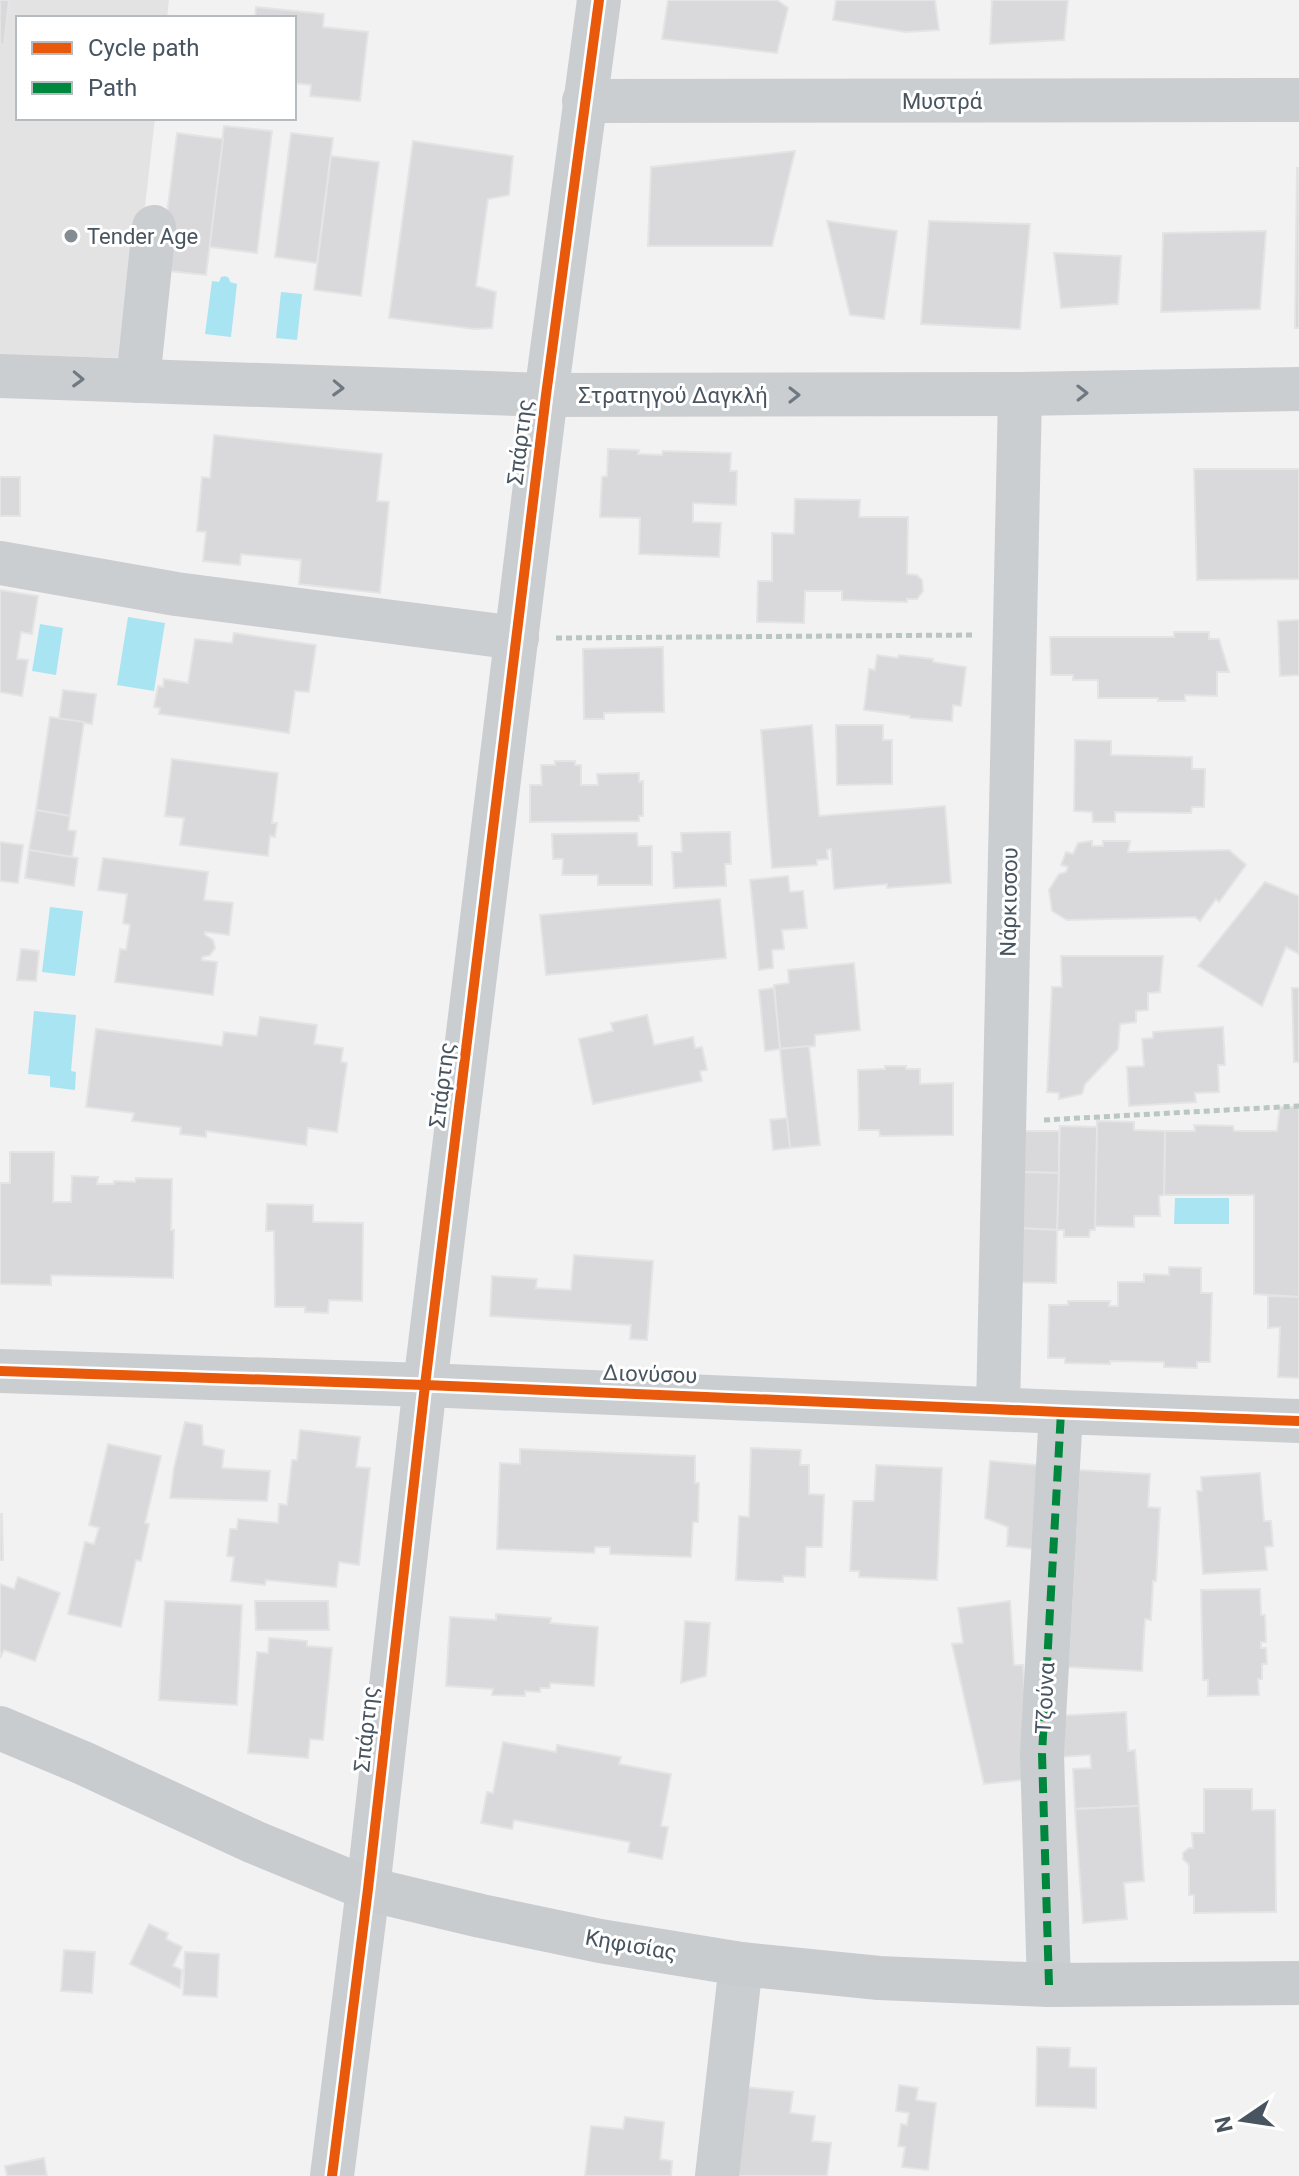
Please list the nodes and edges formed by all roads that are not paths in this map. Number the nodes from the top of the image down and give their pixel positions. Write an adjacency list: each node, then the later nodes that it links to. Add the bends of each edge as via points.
1 (599, 0): 3 (street, Σπάρτης)
2 (1299, 100): 3 (street, Μυστρά)
3 (584, 101): 9 (street, Σπάρτης)
4 (154, 227): 6 (street)
5 (0, 376): 6 (street, Στρατηγού Δαγκλή, one-way to 6)
6 (138, 381): 9 (street, Στρατηγού Δαγκλή, one-way to 9)
7 (1299, 389): 8 (street, Στρατηγού Δαγκλή, one-way to 7)
8 (1020, 394): 9 (street, Στρατηγού Δαγκλή, one-way to 8); 14 (street, Νάρκισσου)
9 (546, 395): 11 (street, Σπάρτης)
10 (0, 563): 11 (street, via 176,594)
11 (517, 638): 13 (street, Σπάρτης)
12 (0, 1371): 13 (street, Διονύσου)
13 (425, 1385): 14 (street, Διονύσου); 18 (street, Σπάρτης)
14 (998, 1409): 15 (street, Διονύσου)
15 (1061, 1412): 16 (street, Διονύσου); 21 (street, Τζούνα, via 1042,1754)
16 (1299, 1421)
17 (0, 1728): 18 (main road, Κηφισίας)
18 (368, 1889): 19 (main road, Κηφισίας, via 525,1926); 22 (street, Σπάρτης)
19 (741, 1964): 21 (main road, Κηφισίας, via 879,1978); 23 (street)
20 (1299, 1983): 21 (main road, Κηφισίας)
21 (1049, 1985)
22 (332, 2176)
23 (717, 2176)

